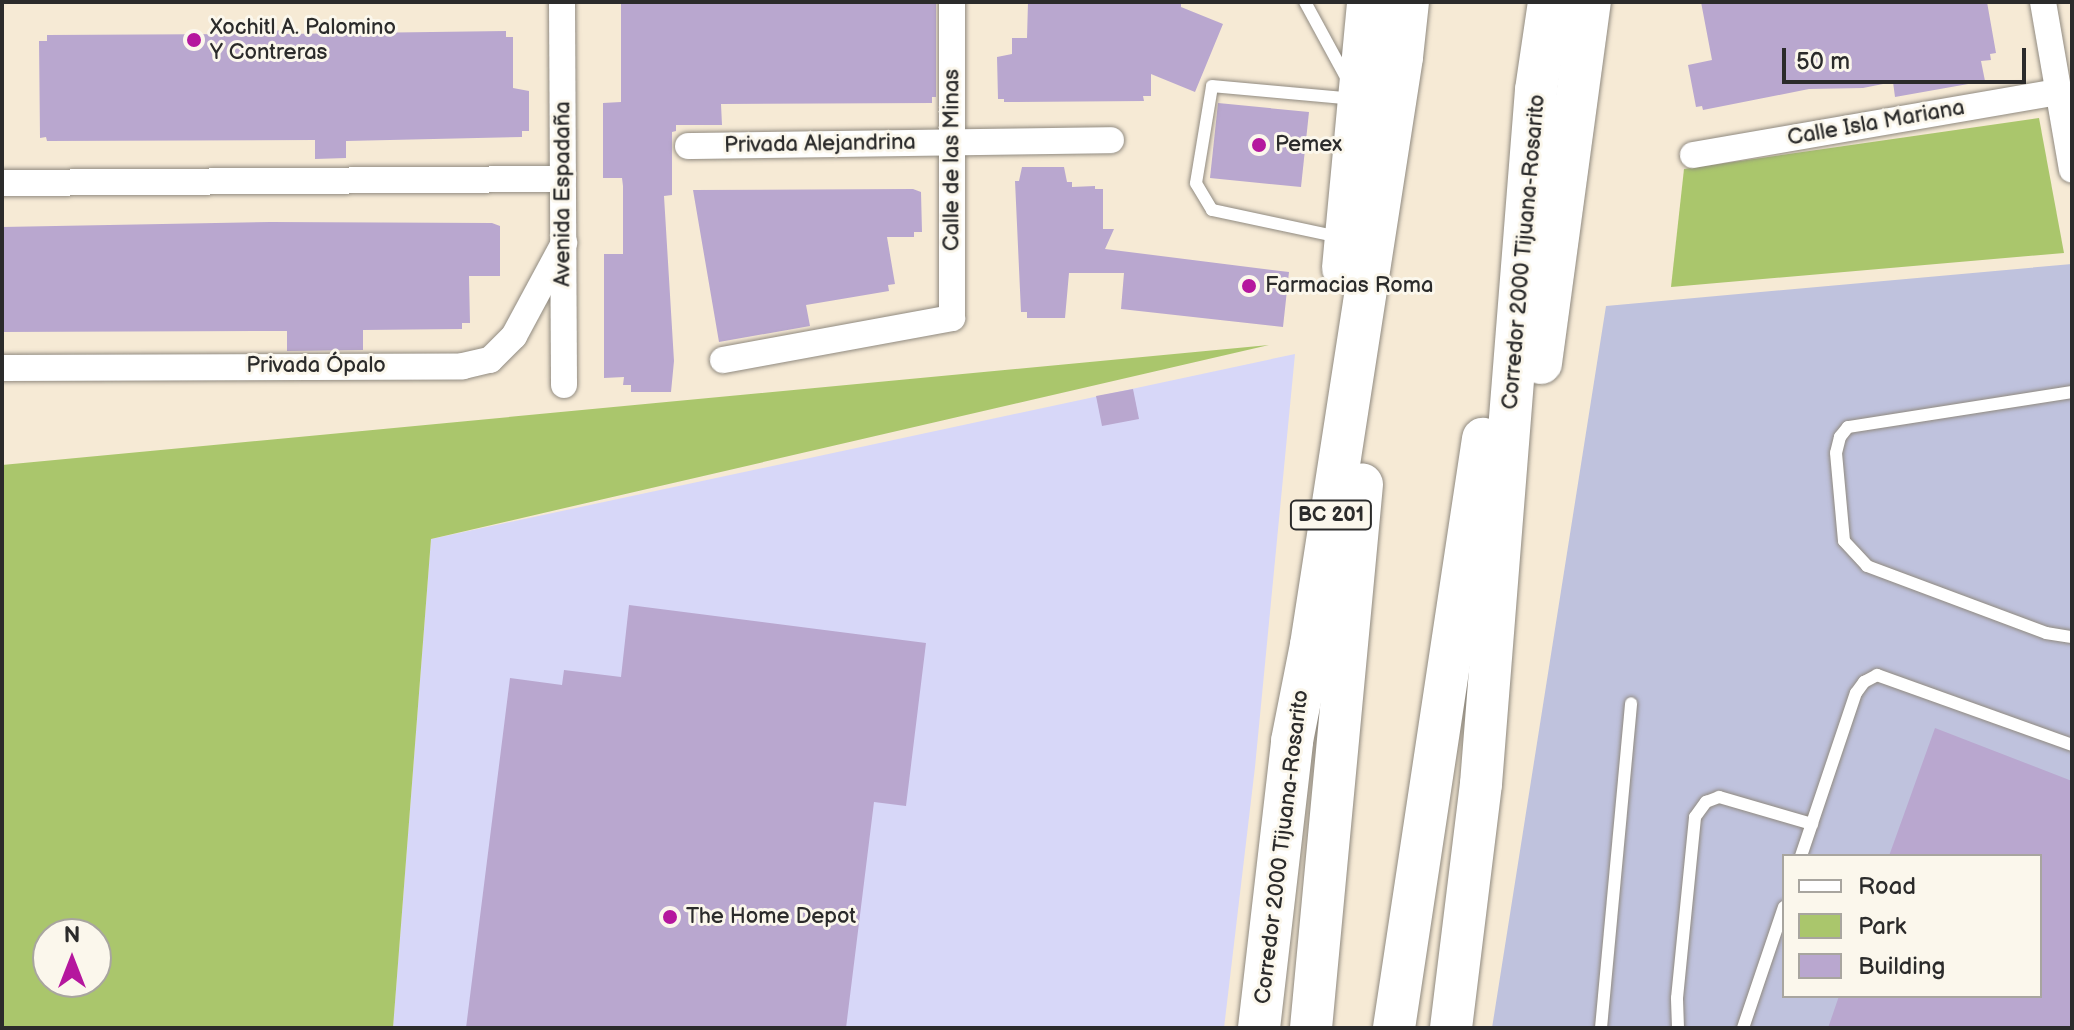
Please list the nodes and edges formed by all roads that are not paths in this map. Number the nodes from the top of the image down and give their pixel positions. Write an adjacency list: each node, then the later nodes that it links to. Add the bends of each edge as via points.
1 (562, 2): 19 (street, Avenida Espadaña)
2 (952, 2): 14 (street, Calle de las Minas)
3 (1305, 2): 12 (lane)
4 (1368, 2): 12 (highway)
5 (1408, 2): 9 (highway, Corredor 2000 Tijuana-Rosarito / BC 201)
6 (1549, 2): 10 (highway, Corredor 2000 Tijuana-Rosarito)
7 (1590, 2): 31 (highway)
8 (2043, 2): 11 (street)
9 (1402, 57): 29 (highway, Corredor 2000 Tijuana-Rosarito / BC 201); 36 (highway)
10 (1536, 90): 31 (highway, Corredor 2000 Tijuana-Rosarito); 37 (highway)
11 (2059, 92): 15 (street); 17 (street, Calle Isla Mariana)
12 (1358, 99): 21 (highway); 21 (lane, via 1212,86 1196,183 1212,210)
13 (1111, 140): 14 (street, Privada Alejandrina)
14 (952, 142): 16 (street, Privada Alejandrina); 23 (street, Calle de las Minas, via 952,318)
15 (2070, 142): 18 (street)
16 (688, 146)
17 (1693, 155)
18 (2072, 170)
19 (563, 179): 20 (street); 22 (street, Avenida Espadaña)
20 (2, 183)
21 (1346, 238): 29 (highway)
22 (564, 243): 24 (street, Privada Ópalo, via 514,336 490,360 463,366); 25 (street, Avenida Espadaña)
23 (723, 360)
24 (2, 368)
25 (564, 385)
26 (2072, 392): 27 (lane, via 1848,427 1836,453 1844,541 1867,566 2046,633)
27 (2072, 637)
28 (1631, 703): 39 (lane)
29 (1292, 741): 35 (highway, Corredor 2000 Tijuana-Rosarito / BC 201)
30 (2072, 745): 32 (lane, via 1877,675 1856,693)
31 (1481, 784): 38 (highway, Corredor 2000 Tijuana-Rosarito)
32 (1812, 824): 33 (lane); 40 (lane, via 1719,797 1706,802 1695,817)
33 (1802, 854)
34 (1782, 913): 41 (lane)
35 (1259, 1028)
36 (1311, 1028)
37 (1394, 1028)
38 (1451, 1028)
39 (1601, 1028)
40 (1678, 1028)
41 (1743, 1028)

